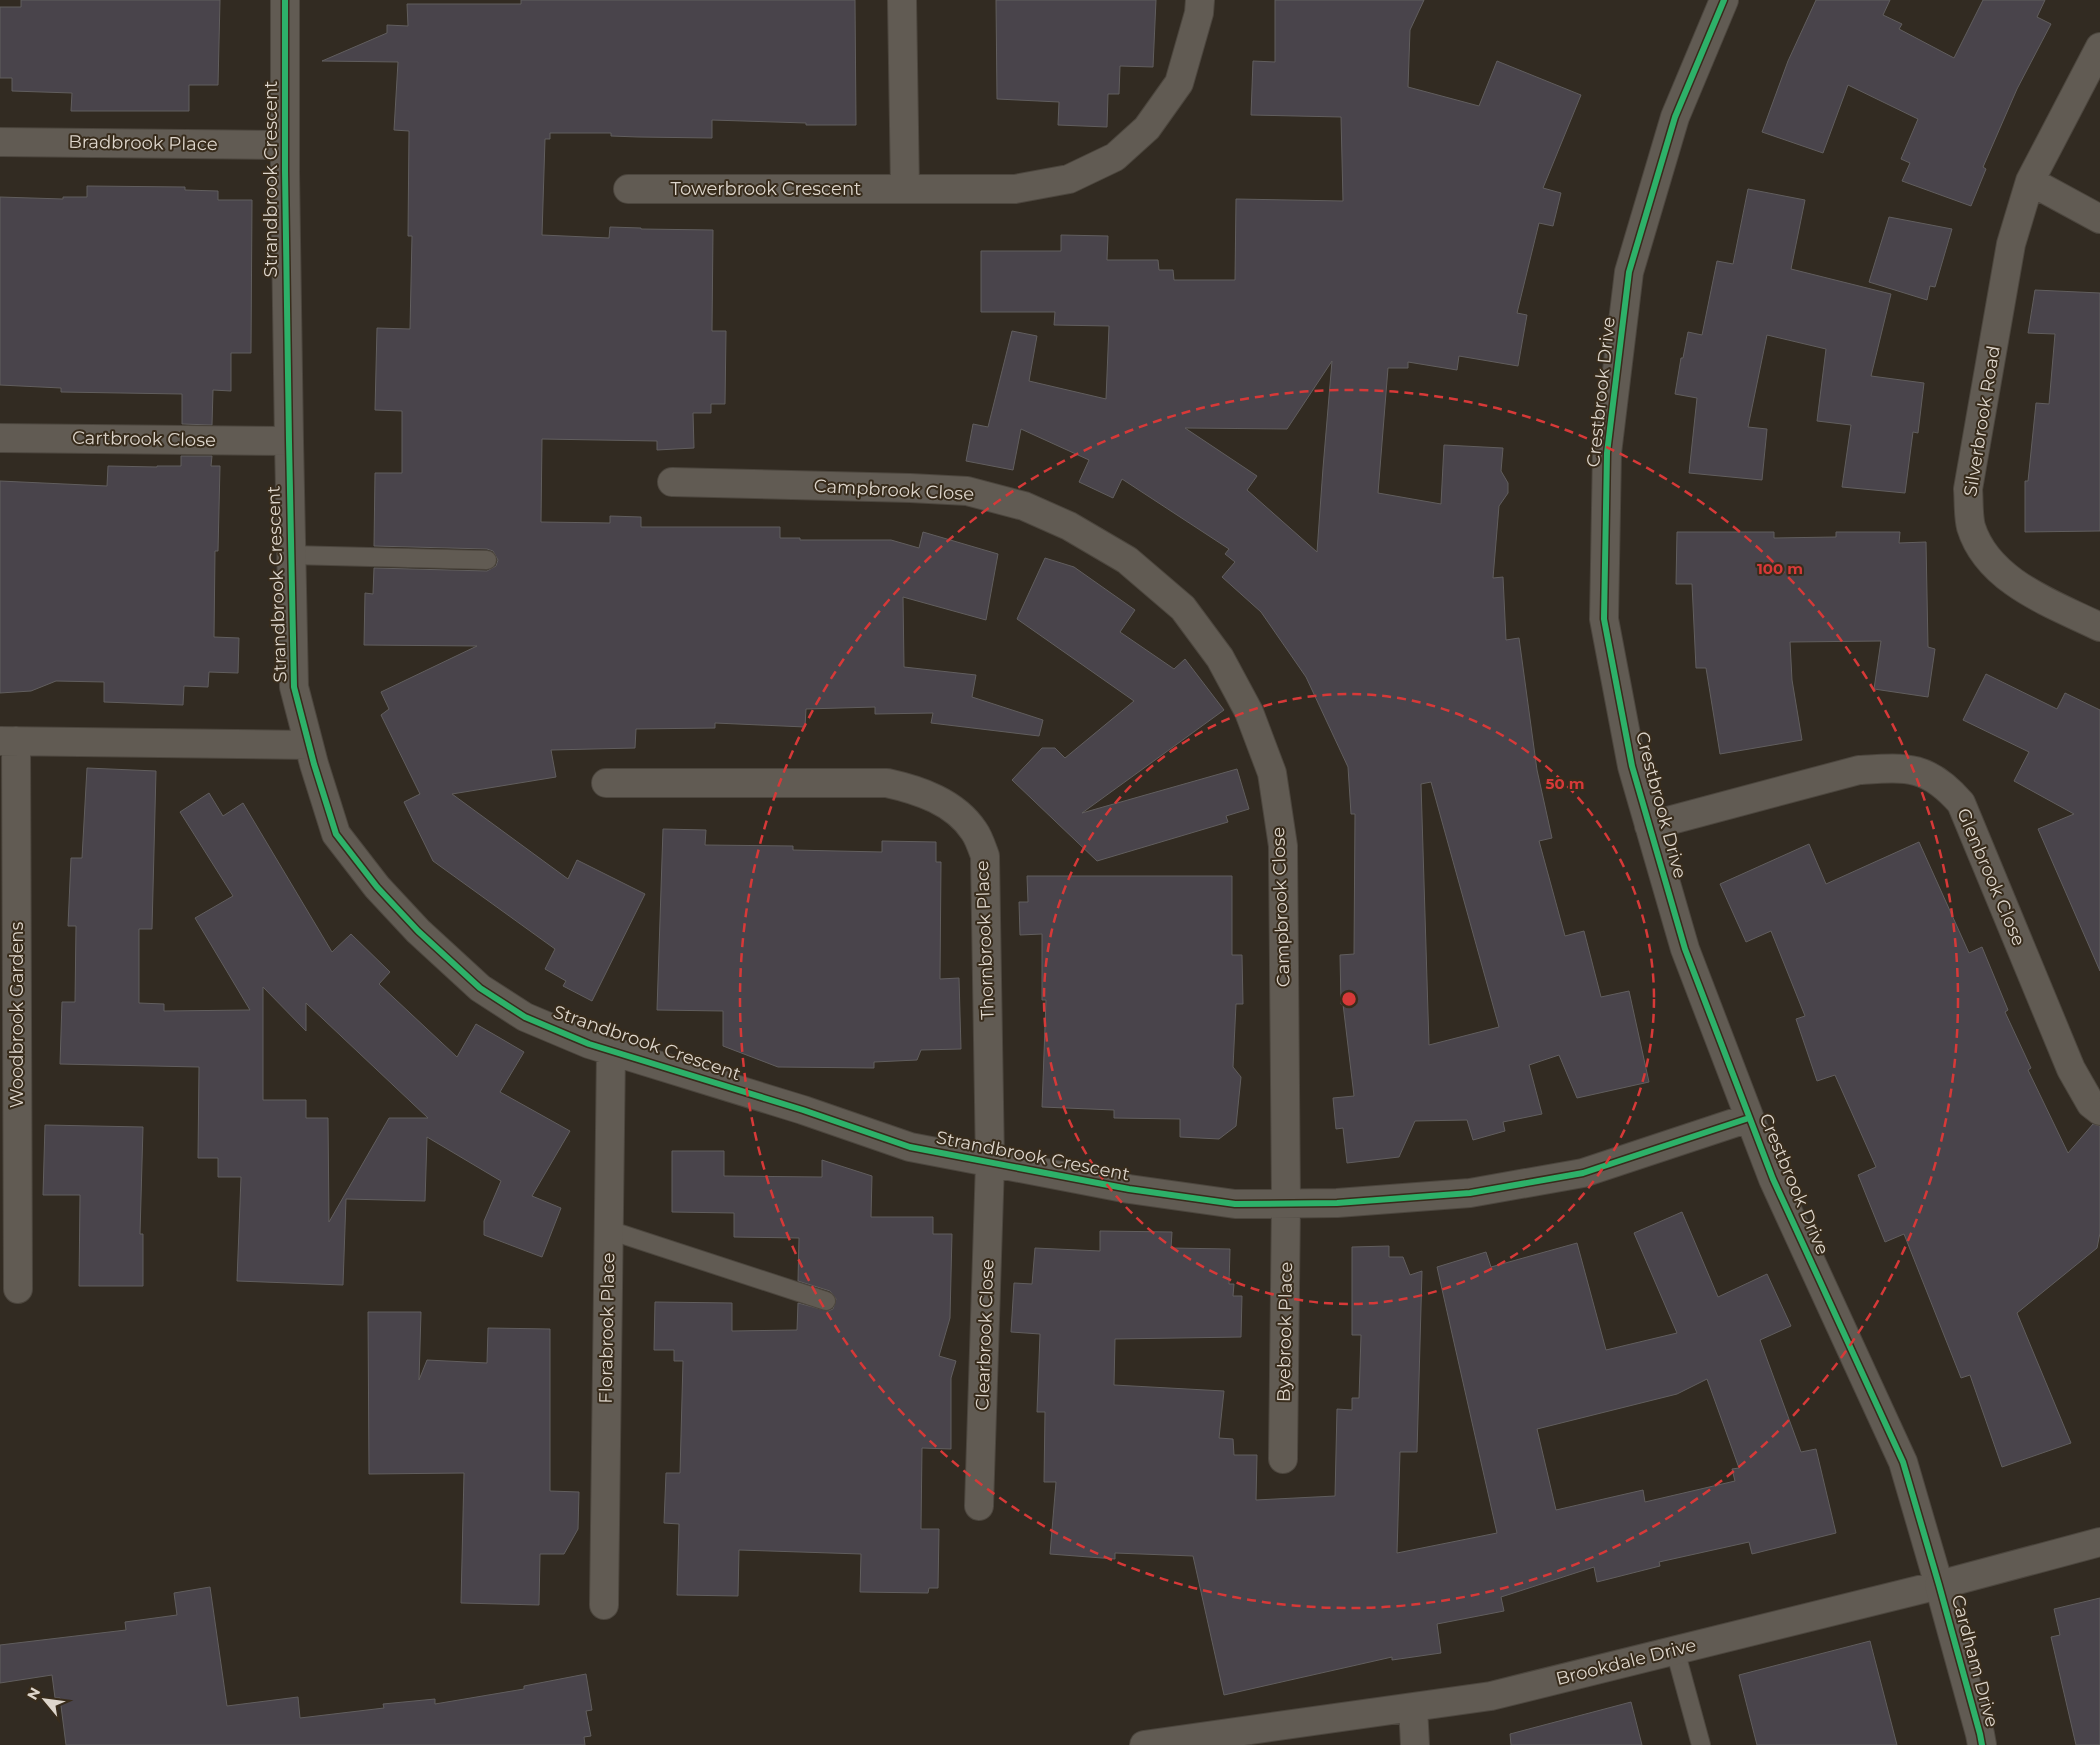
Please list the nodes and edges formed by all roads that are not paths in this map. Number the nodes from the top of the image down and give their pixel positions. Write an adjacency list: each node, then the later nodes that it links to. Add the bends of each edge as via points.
1 (285, 0): 7 (street, Strandbrook Crescent)
2 (902, 0): 9 (street)
3 (1200, 0): 9 (street, Towerbrook Crescent, via 1179,83 1147,128 1115,157 1068,179 1015,189)
4 (1724, 0): 21 (street, Crestbrook Drive, via 1675,117 1629,272 1608,453 1604,618 1632,766)
5 (2100, 47): 8 (street, Silverbrook Road)
6 (0, 142): 7 (street, Bradbrook Place)
7 (285, 145): 13 (street, Strandbrook Crescent)
8 (2030, 181): 11 (street); 17 (street, Silverbrook Road, via 2011,244 1968,488 1971,526 1983,552 2009,580)
9 (905, 188): 10 (street, Towerbrook Crescent)
10 (628, 189)
11 (2100, 218)
12 (0, 438): 13 (street, Cartbrook Close)
13 (288, 441): 15 (street, Strandbrook Crescent)
14 (672, 482): 26 (street, Campbrook Close, via 967,491 1024,506 1069,526 1128,560 1183,608 1220,658 1245,704 1272,774 1283,846)
15 (291, 555): 16 (lane); 19 (street, Strandbrook Crescent, via 294,687)
16 (487, 560)
17 (2100, 628)
18 (8, 741): 19 (street, Woodbrook Gardens); 28 (street, Woodbrook Gardens)
19 (309, 746): 22 (street, Strandbrook Crescent, via 336,834 377,887 418,932 480,988 525,1017)
20 (606, 783): 25 (street, Thornbrook Place, via 887,783 917,790 956,810 974,831 985,856)
21 (1649, 826): 23 (street, Glenbrook Close, via 1859,770 1916,770 1935,778 1961,803 2071,1069 2091,1104); 24 (street, Crestbrook Drive, via 1685,949)
22 (612, 1051): 25 (street, Strandbrook Crescent, via 803,1110 910,1148); 27 (street, Florabrook Place)
23 (2100, 1111)
24 (1750, 1118): 26 (street, Strandbrook Crescent, via 1583,1173 1470,1193); 33 (street, Crestbrook Drive, via 1773,1179 1902,1462)
25 (990, 1163): 26 (street, Strandbrook Crescent, via 1129,1189 1235,1204); 31 (street, Clearbrook Close)
26 (1286, 1204): 30 (street, Byebrook Place)
27 (609, 1230): 29 (lane); 34 (street, Florabrook Place)
28 (18, 1289)
29 (826, 1301)
30 (1283, 1459)
31 (979, 1506)
32 (2100, 1542): 33 (street, Brookdale Drive)
33 (1939, 1584): 35 (street, Brookdale Drive); 40 (street, Cardham Drive)
34 (604, 1605)
35 (1675, 1650): 36 (street, Brookdale Drive, via 1491,1696); 39 (lane)
36 (1413, 1707): 37 (street, Brookdale Drive); 38 (street)
37 (1144, 1745)
38 (1416, 1745)
39 (1702, 1745)
40 (1982, 1745)

